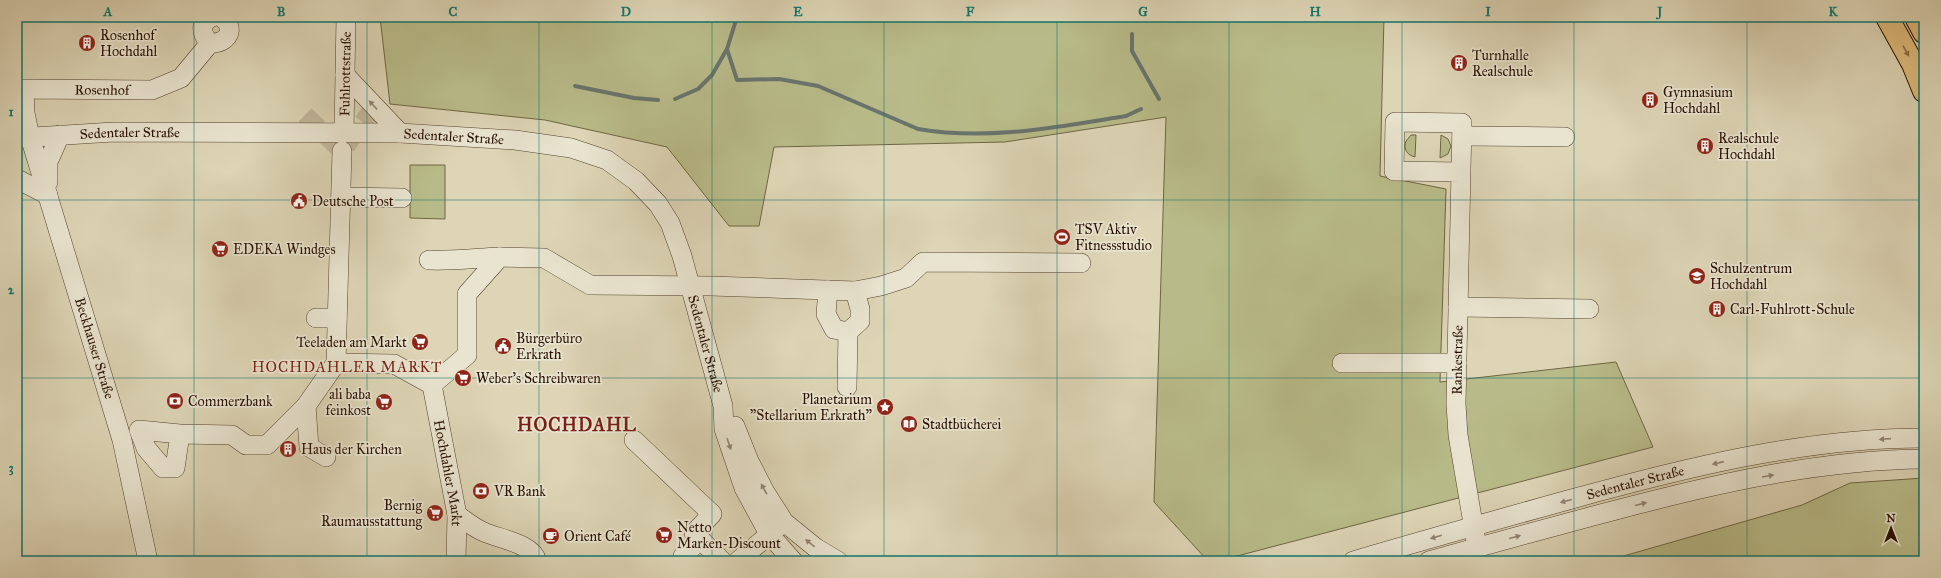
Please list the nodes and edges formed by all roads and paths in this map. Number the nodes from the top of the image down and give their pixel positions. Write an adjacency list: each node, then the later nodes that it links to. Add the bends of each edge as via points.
1 (212, 17): 7 (street, via 203,25 203,32)
2 (220, 17): 7 (street, via 229,26 229,33 224,40)
3 (346, 17): 8 (street, Fuhlrottstraße)
4 (1887, 17): 9 (main road, one-way to 9, via 1913,64)
5 (1916, 17): 6 (main road)
6 (1924, 32)
7 (210, 43): 15 (street, Rosenhof, via 182,78 152,90 24,89)
8 (345, 75): 10 (street, Fuhlrottstraße); 11 (street, one-way to 8)
9 (1924, 91)
10 (344, 132): 11 (street, Sedentaler Straße); 12 (street, Sedentaler Straße, via 114,132)
11 (400, 133): 25 (street, Sedentaler Straße, via 515,140 571,148 607,160 636,181 658,204 670,223)
12 (60, 135): 15 (street, Sedentaler Straße); 19 (street, via 48,162)
13 (1462, 136): 14 (street); 17 (street, Rankestraße); 17 (street, Rankestraße, via 1462,123 1395,122 1394,170)
14 (1565, 137)
15 (24, 138): 19 (street, Beckhauser Straße)
16 (342, 151): 20 (street)
17 (1461, 172): 28 (street, Rankestraße)
18 (17, 179): 19 (street)
19 (48, 195): 52 (street, Beckhauser Straße, via 120,432)
20 (341, 197): 21 (street); 31 (street)
21 (402, 198)
22 (500, 257): 23 (street, via 456,261); 25 (street, via 544,258 590,285); 36 (street, via 467,294 468,355)
23 (429, 260)
24 (1081, 263): 27 (street, via 923,262 906,278)
25 (690, 286): 26 (street); 39 (street, Sedentaler Straße)
26 (828, 290): 27 (street); 32 (street, via 826,314 834,329)
27 (855, 291): 32 (street, via 860,321)
28 (1458, 307): 29 (street); 35 (street, Rankestraße)
29 (1589, 309)
30 (316, 318): 31 (street)
31 (337, 318): 33 (street)
32 (848, 332): 37 (street)
33 (336, 363): 36 (street, via 394,364); 38 (street)
34 (1342, 363): 35 (street)
35 (1457, 363): 47 (street, Rankestraße, via 1458,435)
36 (432, 385): 45 (street, Hochdahler Markt)
37 (847, 387)
38 (306, 406): 40 (street, via 266,445 246,445 232,435); 43 (street, via 309,447)
39 (723, 406): 46 (street, Sedentaler Straße, one-way to 39, via 765,492 749,461 737,428); 48 (street, Sedentaler Straße, one-way to 48, via 724,428 744,488)
40 (180, 434)
41 (1924, 438): 47 (street, Sedentaler Straße, one-way to 47, via 1829,444 1760,454 1644,479)
42 (634, 440): 49 (street, via 712,514 694,533)
43 (326, 458)
44 (1924, 459): 50 (street, Sedentaler Straße, one-way to 44, via 1727,483 1825,466)
45 (457, 515): 53 (street, Hochdahler Markt); 54 (street, via 483,532 529,549 536,555)
46 (784, 522): 48 (street); 58 (street, Sedentaler Straße, one-way to 46, via 816,548)
47 (1474, 526): 50 (street, Rankestraße); 59 (street, Sedentaler Straße, one-way to 59)
48 (769, 534): 56 (street); 57 (street, Sedentaler Straße)
49 (700, 540): 51 (street); 55 (street)
50 (1477, 547): 60 (street, Sedentaler Straße)
51 (683, 556)
52 (148, 561)
53 (456, 561)
54 (537, 561)
55 (722, 561)
56 (738, 561)
57 (793, 561)
58 (838, 561)
59 (1353, 561)
60 (1429, 561)

